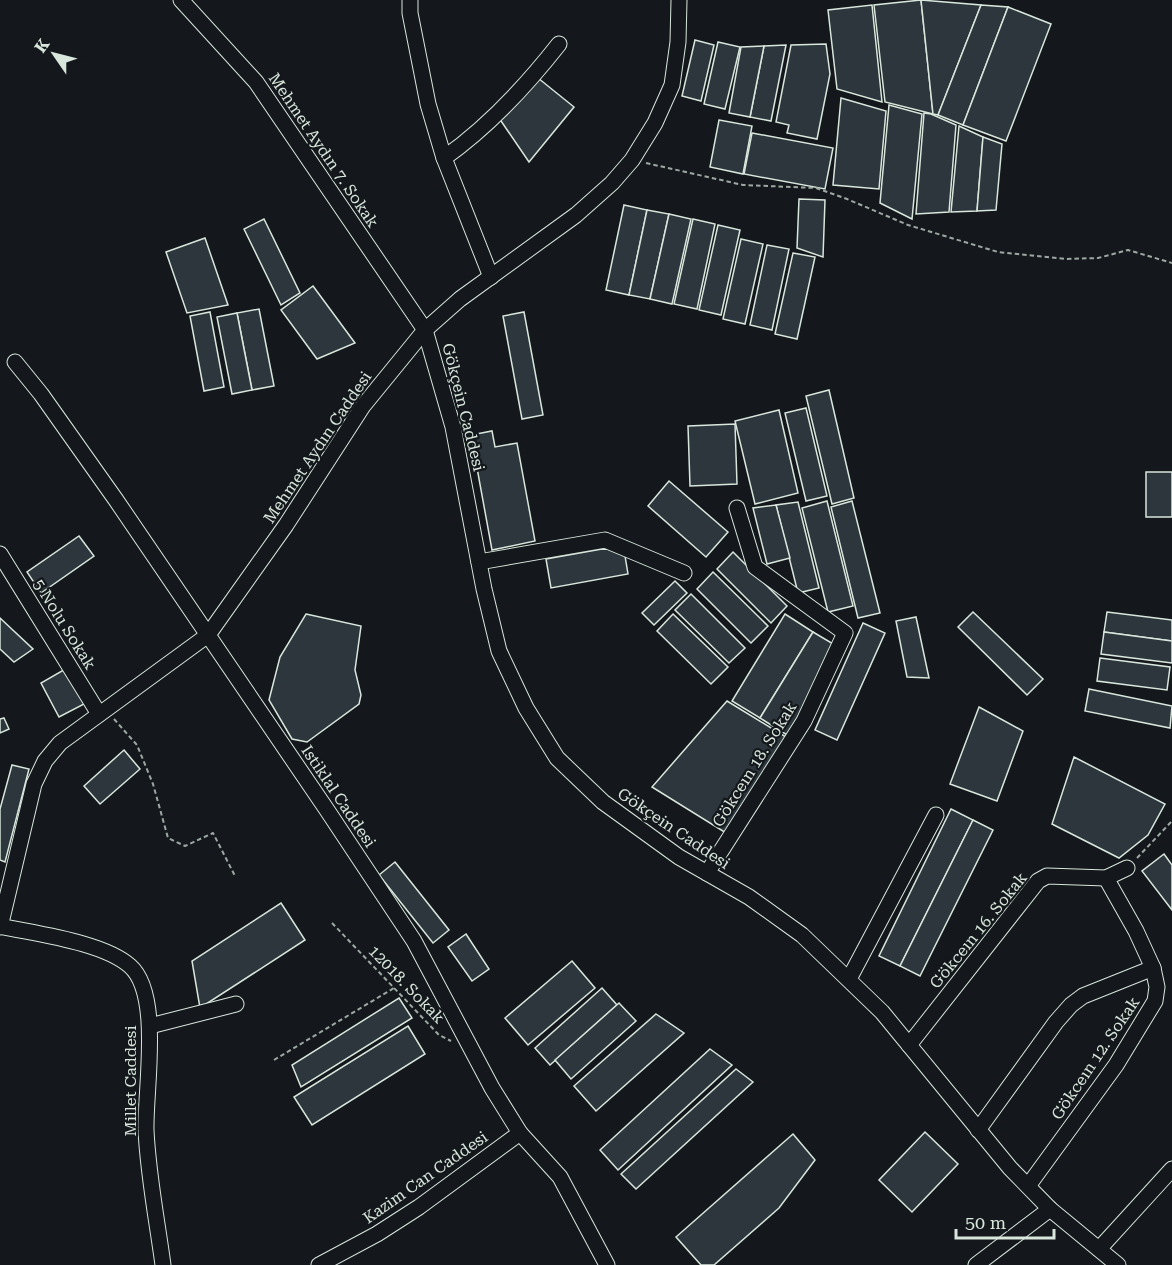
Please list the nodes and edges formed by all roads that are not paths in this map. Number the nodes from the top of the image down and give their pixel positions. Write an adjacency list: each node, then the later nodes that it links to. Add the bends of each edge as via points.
1 (182, 0): 7 (street, Mehmet Aydın 7. Sokak, via 256,82)
2 (410, 0): 5 (street, via 428,104)
3 (679, 0): 6 (street, Mehmet Aydın Caddesi, via 672,84 655,123 632,160 576,215)
4 (559, 44): 5 (street, via 523,88 465,144)
5 (444, 158): 6 (street)
6 (491, 277): 7 (street, Mehmet Aydın Caddesi)
7 (425, 330): 11 (street, Gökçein Caddesi, via 453,427); 13 (street, Mehmet Aydın Caddesi, via 363,406)
8 (15, 362): 13 (street, Istiklal Caddesi)
9 (736, 508): 17 (street, Gökceın 18. Sokak, via 755,567 845,633 804,721)
10 (0, 554): 14 (street, 5 Nolu Sokak)
11 (479, 562): 12 (street, via 605,540); 17 (street, Gökçein Caddesi, via 499,651 526,708 557,758 603,802)
12 (684, 573)
13 (208, 635): 14 (street, Mehmet Aydın Caddesi); 27 (street, Istiklal Caddesi, via 414,941)
14 (103, 712): 19 (street, Mehmet Aydın Caddesi, via 60,743 45,761 34,784)
15 (936, 815): 22 (street)
16 (1127, 868): 18 (street, Gökceın 16. Sokak)
17 (707, 873): 22 (street, Gökçein Caddesi, via 802,935)
18 (1106, 878): 21 (street, Gökceın 12. Sokak); 25 (street, Gökceın 16. Sokak, via 1047,876 1038,881)
19 (5, 881): 20 (street, Mehmet Aydın Caddesi)
20 (0, 927): 24 (street, Millet Caddesi, via 98,948 128,964 143,989)
21 (1153, 968): 26 (street, via 1083,996 1071,1005); 29 (street, Gökceın 12. Sokak, via 1157,987 1148,1015)
22 (849, 979): 25 (street, Gökçein Caddesi)
23 (236, 1004): 24 (street)
24 (150, 1026): 32 (street, Millet Caddesi, via 146,1129)
25 (909, 1044): 26 (street, Gökçein Caddesi)
26 (978, 1130): 29 (street, Gökçein Caddesi)
27 (519, 1133): 33 (street, Kazim Can Caddesi, via 419,1207); 34 (street, Istiklal Caddesi, via 561,1177)
28 (1172, 1169): 31 (street)
29 (1028, 1186): 30 (street, Gökçein Caddesi)
30 (1050, 1209): 31 (street, Gökçein Caddesi); 35 (street)
31 (1099, 1249): 36 (street, Gökçein Caddesi)
32 (163, 1265)
33 (319, 1265)
34 (607, 1265)
35 (976, 1265)
36 (1118, 1265)

